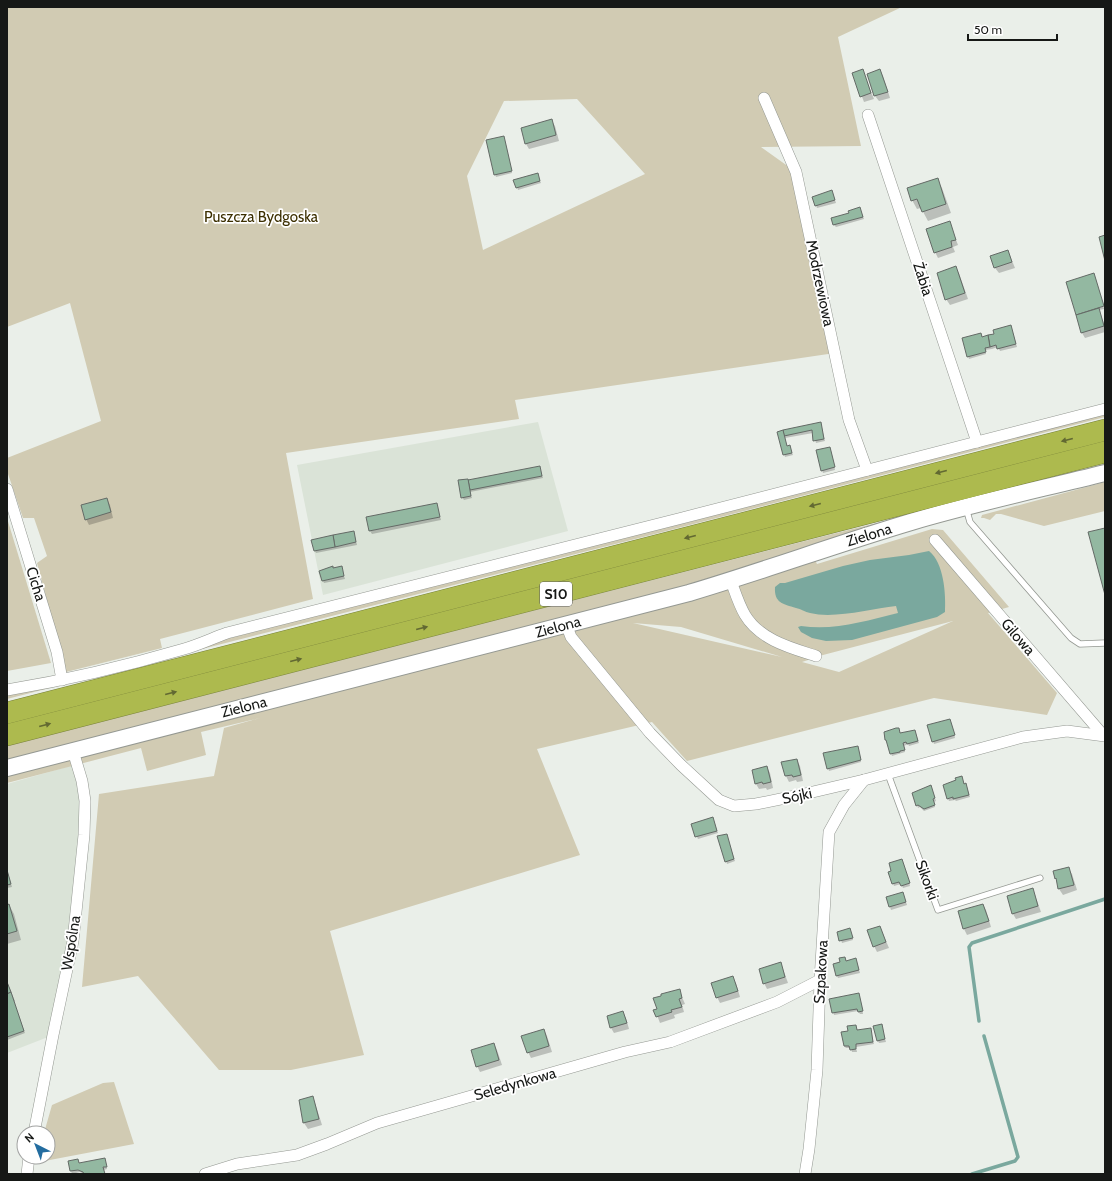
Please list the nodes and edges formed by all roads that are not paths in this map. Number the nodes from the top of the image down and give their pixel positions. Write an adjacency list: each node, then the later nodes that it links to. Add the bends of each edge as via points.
1 (764, 98): 7 (street, Modrzewiowa, via 796,172 849,420)
2 (868, 116): 5 (street, Żabia)
3 (1105, 409): 5 (street)
4 (1105, 430): 18 (highway, S10, one-way to 18)
5 (978, 442): 7 (street)
6 (1105, 452): 19 (highway, S10, one-way to 6)
7 (867, 470): 16 (street, via 227,633 185,648)
8 (1105, 472): 10 (street, Zielona)
9 (7, 489): 16 (street, Cicha, via 57,652)
10 (966, 508): 12 (street, Zielona, via 846,542); 14 (lane, via 970,522 1070,638 1080,644)
11 (935, 540): 20 (street, Gilowa)
12 (731, 581): 13 (street, Zielona); 15 (street, via 746,616 768,638)
13 (566, 624): 21 (street, Zielona); 24 (street, Sójki, via 571,637 650,733 719,800 734,806 756,804)
14 (1105, 643)
15 (816, 656)
16 (62, 680): 17 (street)
17 (7, 690)
18 (7, 713)
19 (7, 735)
20 (1104, 735): 23 (street, Sójki, via 1067,731 1023,737)
21 (73, 751): 22 (street, Zielona); 27 (street, Wspólna, via 85,801 84,835 73,941)
22 (7, 768)
23 (888, 774): 24 (street, Sójki); 25 (lane, Sikorki, via 938,910)
24 (864, 780): 26 (street, Szpakowa, via 844,805 829,832)
25 (1040, 878)
26 (820, 980): 28 (street, Seledynkowa, via 777,1002 670,1042 625,1052 377,1123 297,1155 237,1164); 29 (street, Szpakowa, via 817,1070)
27 (35, 1125)
28 (205, 1174)
29 (805, 1174)

